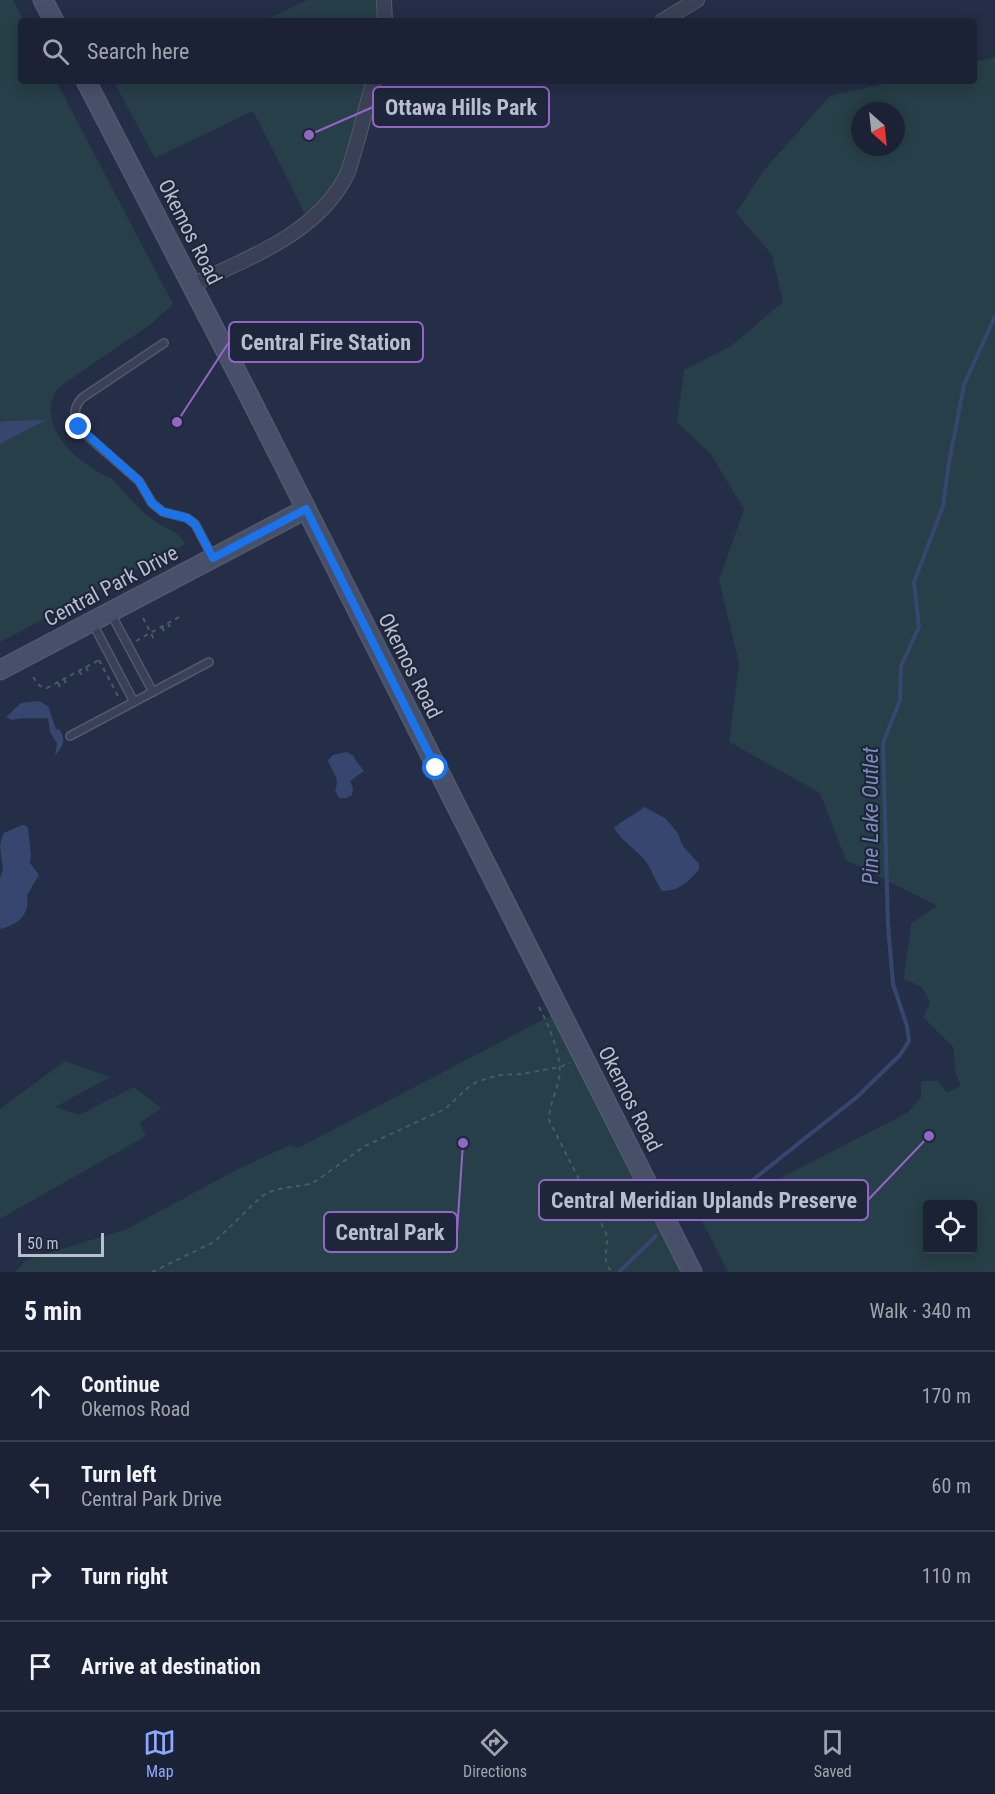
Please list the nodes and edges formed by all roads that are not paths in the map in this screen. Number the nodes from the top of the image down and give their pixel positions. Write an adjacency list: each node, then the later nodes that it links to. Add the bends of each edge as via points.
1 (43, 0): 4 (street)
2 (384, 0): 5 (street)
3 (698, 0): 6 (street)
4 (52, 18)
5 (385, 18)
6 (667, 18)
7 (88, 84): 9 (street, Okemos Road)
8 (373, 84): 9 (street, via 348,172 330,200 283,239)
9 (192, 285): 11 (street, Okemos Road)
10 (164, 342): 12 (lane, via 82,398 75,419 84,433 139,481 152,503 163,512 195,524)
11 (306, 509): 12 (street, Central Park Drive); 20 (street, Okemos Road)
12 (213, 558): 13 (street, Central Park Drive)
13 (110, 612): 14 (street, Central Park Drive); 17 (lane)
14 (92, 622): 16 (street, Central Park Drive); 18 (lane)
15 (209, 662): 17 (lane)
16 (0, 670)
17 (153, 692): 18 (lane)
18 (134, 702): 19 (lane)
19 (70, 736)
20 (692, 1272)

